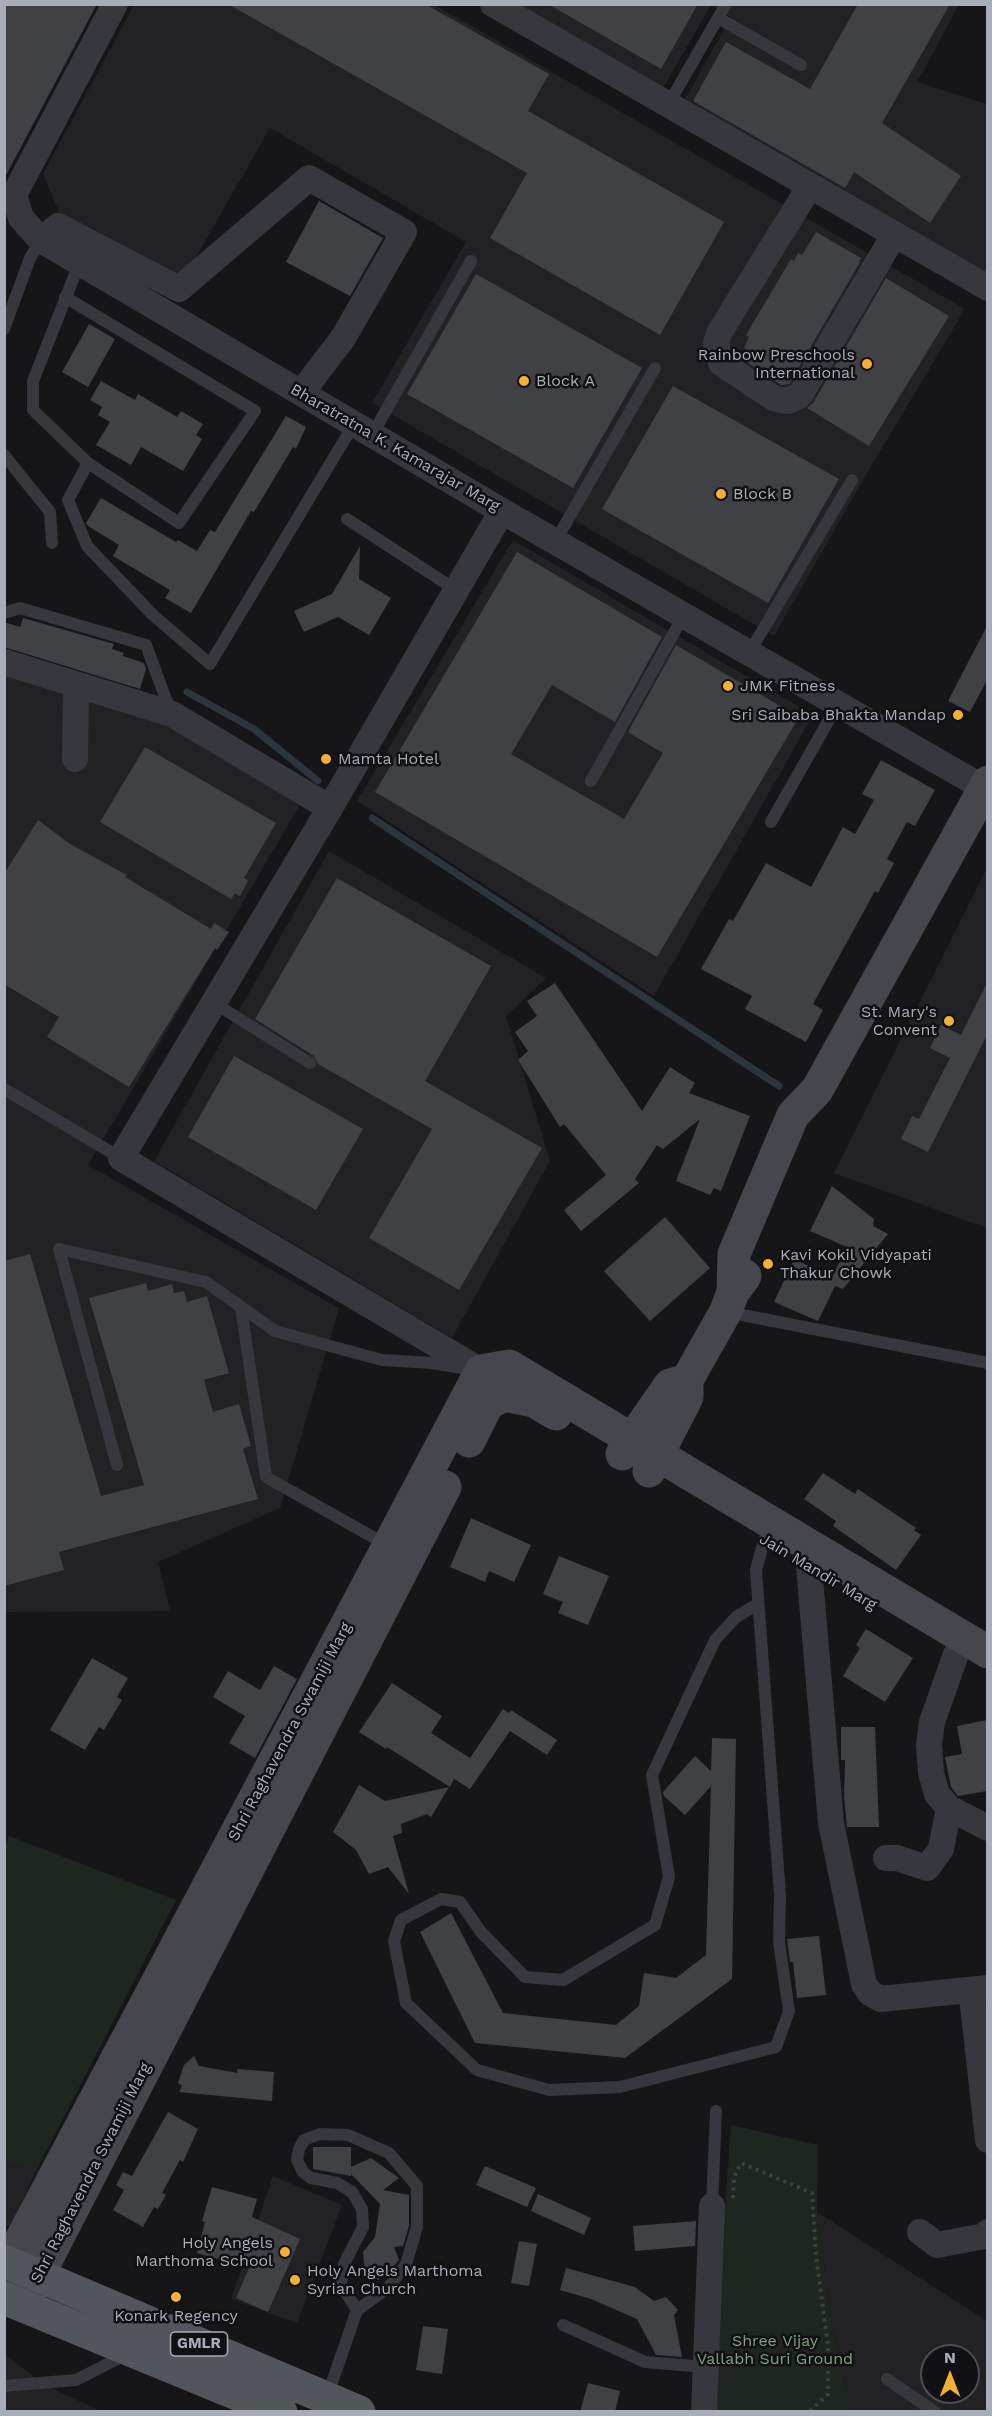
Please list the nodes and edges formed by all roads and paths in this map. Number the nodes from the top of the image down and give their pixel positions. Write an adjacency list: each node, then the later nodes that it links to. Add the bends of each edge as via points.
1 (115, 4): 9 (street, Bharatratna K. Kamarajar Marg, via 14,195 21,218)
2 (493, 4): 6 (street)
3 (726, 4): 4 (lane)
4 (718, 18): 5 (lane); 6 (lane)
5 (801, 65)
6 (668, 105): 7 (street)
7 (810, 186): 8 (street); 8 (street, via 716,343 721,363 775,399 788,401 800,395)
8 (894, 235): 12 (street)
9 (41, 240): 11 (street, Bharatratna K. Kamarajar Marg); 14 (lane, via 30,258); 16 (street, via 57,226 179,289 309,178 404,232 343,338)
10 (471, 261): 17 (lane)
11 (79, 264): 13 (lane); 16 (street, Bharatratna K. Kamarajar Marg)
12 (987, 288)
13 (65, 297): 19 (lane, via 33,381 33,410); 19 (lane, via 255,411 179,523)
14 (4, 329)
15 (655, 368): 23 (lane)
16 (301, 393): 17 (street, Bharatratna K. Kamarajar Marg)
17 (363, 430): 19 (lane, via 210,664 153,615 87,546 68,501); 21 (street, Bharatratna K. Kamarajar Marg)
18 (4, 455): 24 (lane, via 50,512)
19 (88, 463)
20 (852, 480): 28 (lane)
21 (502, 511): 23 (street, Bharatratna K. Kamarajar Marg); 25 (street)
22 (347, 519): 25 (lane)
23 (555, 542): 27 (street, Bharatratna K. Kamarajar Marg)
24 (52, 543)
25 (456, 590): 36 (street)
26 (4, 613): 32 (lane, via 20,608 146,645)
27 (684, 615): 28 (street, Bharatratna K. Kamarajar Marg); 34 (lane)
28 (749, 653): 31 (street, Bharatratna K. Kamarajar Marg)
29 (4, 662): 30 (street)
30 (76, 684): 32 (street); 33 (street)
31 (838, 704): 35 (street, Bharatratna K. Kamarajar Marg); 37 (lane)
32 (171, 714): 36 (street)
33 (75, 759)
34 (591, 781)
35 (986, 787): 42 (street, via 817,1090 813,1124 775,1186 754,1262)
36 (330, 808): 38 (street)
37 (771, 822)
38 (214, 1003): 39 (lane); 41 (street)
39 (310, 1063)
40 (4, 1089): 41 (lane)
41 (121, 1158): 45 (street)
42 (729, 1302): 44 (lane); 48 (street, via 687,1380 670,1385)
43 (241, 1307): 45 (lane, via 275,1331 382,1360); 49 (lane, via 206,1282 59,1249); 50 (lane, via 266,1477)
44 (987, 1363)
45 (480, 1371): 46 (street); 47 (street, via 509,1366); 50 (street, Shri Raghavendra Swamiji Marg)
46 (505, 1395): 47 (street); 50 (street, Shri Raghavendra Swamiji Marg, via 488,1403)
47 (557, 1404): 48 (street)
48 (640, 1455): 51 (street, Jain Mandir Marg)
49 (117, 1465)
50 (399, 1543): 60 (street, Shri Raghavendra Swamiji Marg, via 353,1640)
51 (788, 1549): 52 (lane, via 756,1569); 53 (street, Jain Mandir Marg); 58 (street, via 831,1823 864,1983 870,1993 881,1999)
52 (758, 1604): 52 (lane, via 780,1895 779,1942 789,2012 776,2047 620,2087 549,2090 477,2070 406,2003 394,1941 401,1920 441,1899 460,1902 480,1932 525,1977 563,1980 655,1925 669,1877 652,1775 715,1640 736,1617)
53 (953, 1642): 54 (street, Jain Mandir Marg); 55 (street, via 929,1745 937,1794)
54 (987, 1673)
55 (949, 1808): 56 (street); 57 (street, via 941,1849 927,1868)
56 (987, 1828)
57 (886, 1858)
58 (979, 1989): 59 (street)
59 (982, 2031): 62 (street)
60 (127, 2071): 66 (street, Shri Raghavendra Swamiji Marg); 67 (street, Shri Raghavendra Swamiji Marg)
61 (716, 2111): 63 (lane)
62 (987, 2140)
63 (723, 2203): 72 (street); 79 (path, via 741,2163 812,2193 828,2346 828,2394)
64 (920, 2232): 65 (street, via 937,2245 985,2236)
65 (987, 2232)
66 (6, 2266): 67 (main road, GMLR)
67 (38, 2276): 68 (street, Shri Raghavendra Swamiji Marg); 75 (main road, GMLR)
68 (14, 2302): 71 (main road, GMLR)
69 (357, 2310): 69 (lane, via 388,2288 406,2264 417,2227 417,2186 389,2153 348,2135 320,2134 304,2140 297,2160 311,2178 337,2183 352,2192 362,2210 363,2227 344,2264 341,2285); 75 (lane)
70 (563, 2325): 72 (lane, via 645,2362)
71 (134, 2351): 74 (lane, via 76,2380); 76 (main road, GMLR)
72 (705, 2367): 78 (street)
73 (886, 2379): 80 (lane)
74 (4, 2386)
75 (327, 2398): 77 (main road, GMLR)
76 (281, 2412)
77 (359, 2412)
78 (704, 2412)
79 (809, 2412)
80 (935, 2412)

